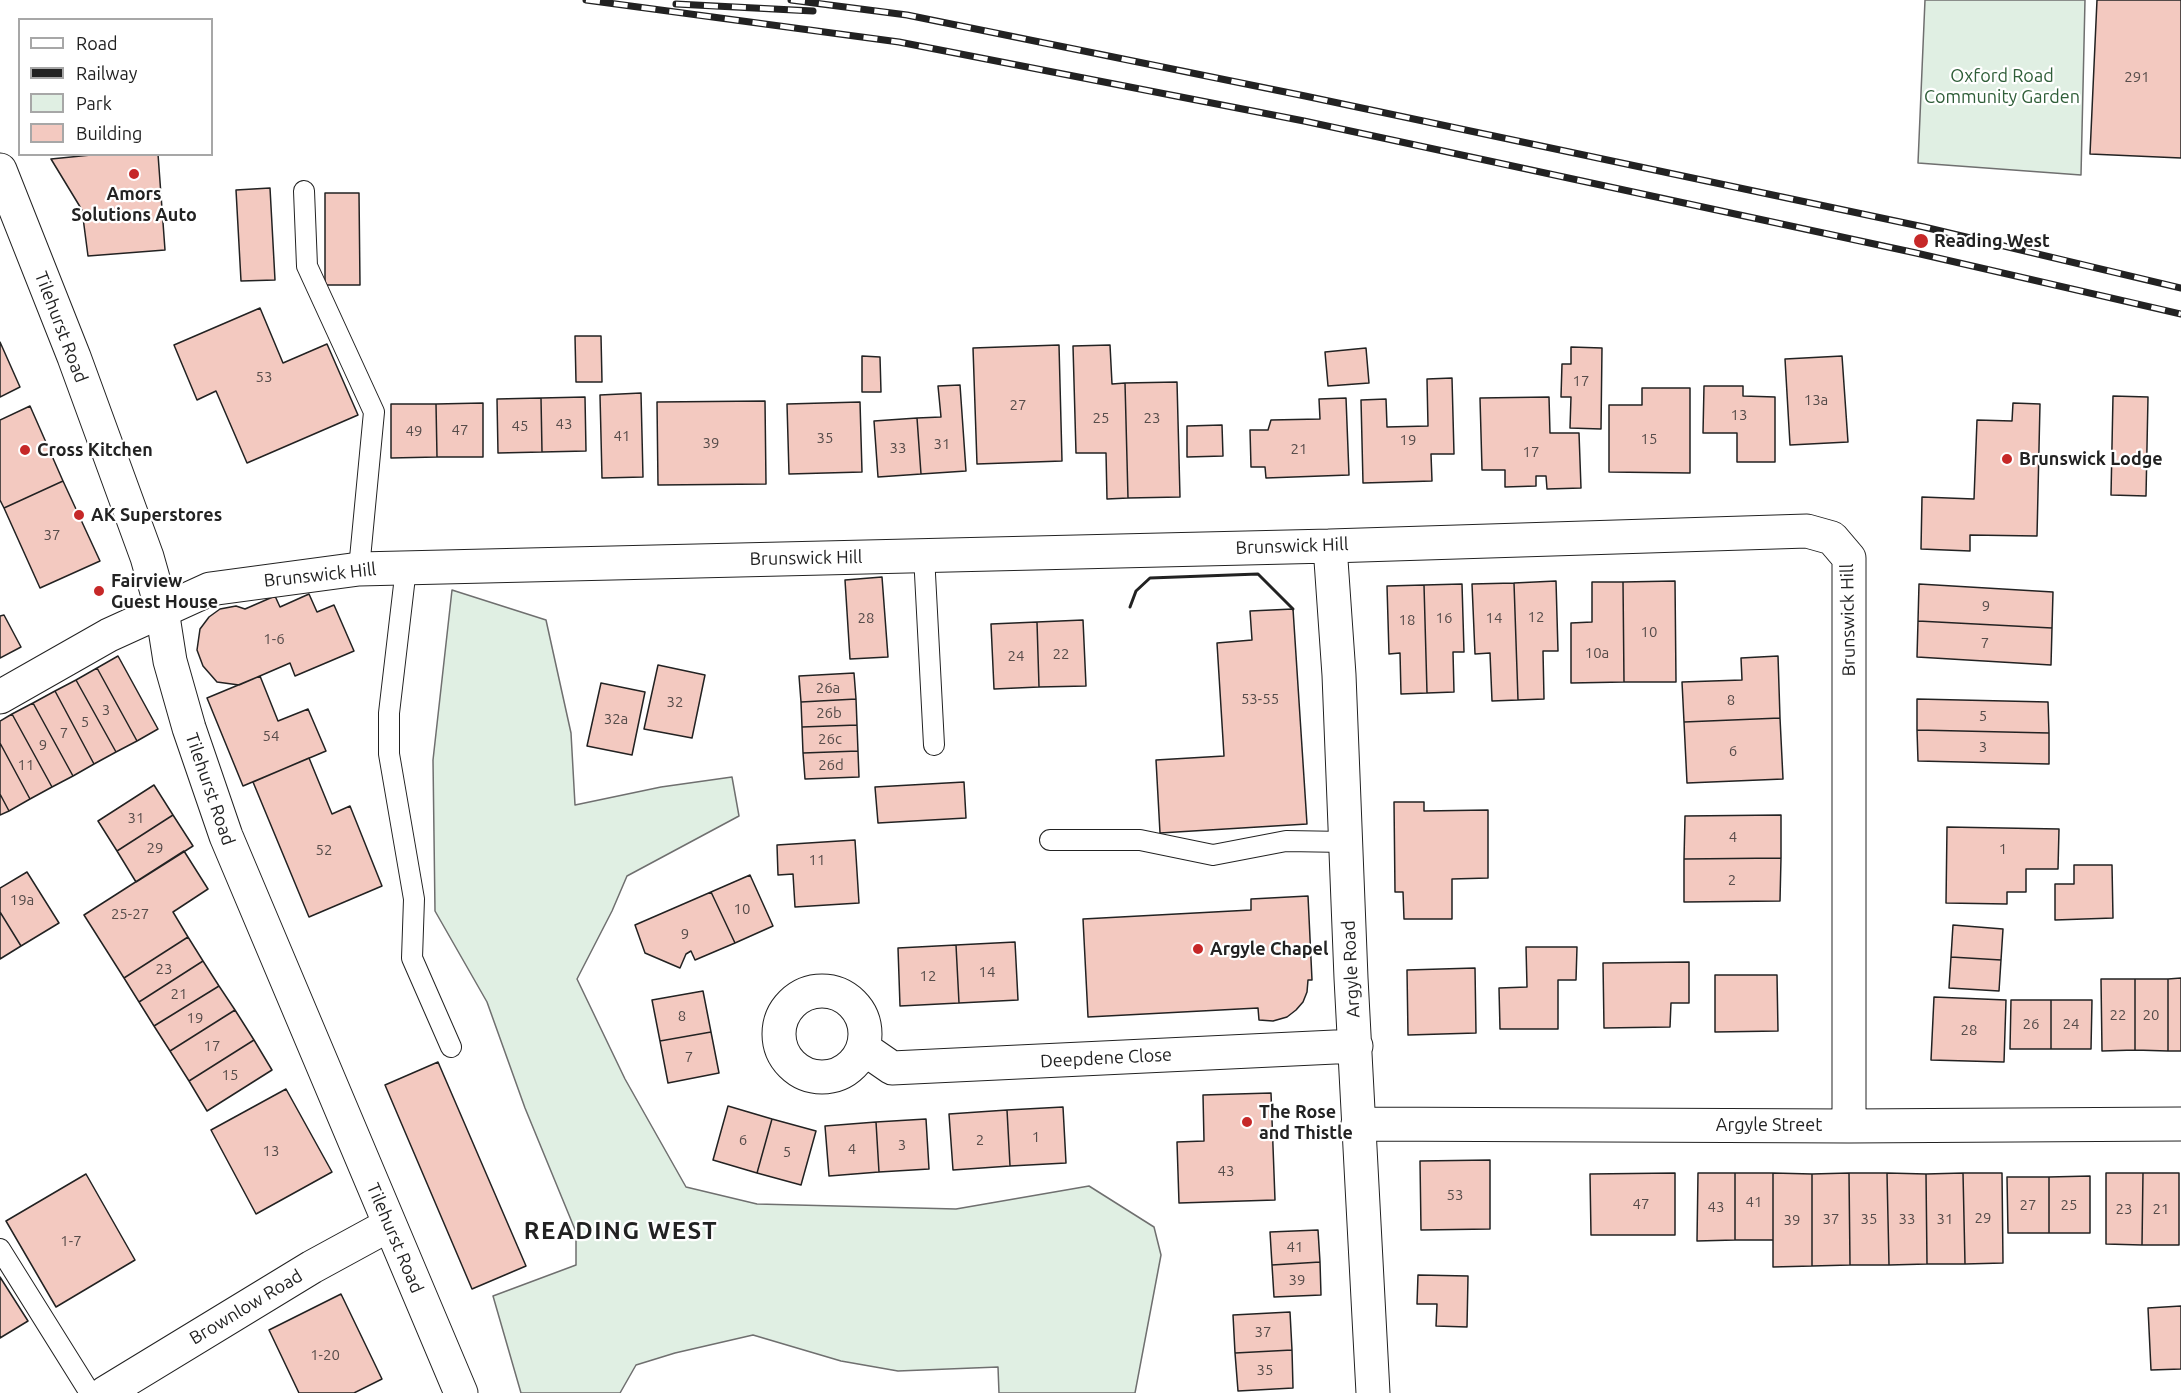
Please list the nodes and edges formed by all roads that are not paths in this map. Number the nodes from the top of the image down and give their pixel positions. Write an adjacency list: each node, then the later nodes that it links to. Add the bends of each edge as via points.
1 (0, 170): 7 (street, Tilehurst Road, via 74,357 147,557)
2 (304, 191): 6 (lane, via 307,266 374,412)
3 (1330, 546): 4 (street, Brunswick Hill); 11 (street, Argyle Road); 17 (street, Brunswick Hill, via 1807,531 1832,538 1844,551 1850,558)
4 (924, 555): 5 (street, Brunswick Hill); 9 (lane)
5 (406, 568): 6 (street, Brunswick Hill); 13 (lane, via 389,713 389,754 414,900 412,958)
6 (359, 569): 7 (street, Brunswick Hill, via 210,588)
7 (162, 610): 8 (street, Brunswick Hill, via 109,635); 18 (street, Tilehurst Road, via 170,661 226,836)
8 (0, 697)
9 (934, 746)
10 (1050, 840): 11 (lane, via 1140,840 1213,855 1286,841)
11 (1346, 842): 12 (street, Argyle Road)
12 (1356, 1046): 14 (street, Deepdene Close, via 892,1068); 15 (street, Argyle Road)
13 (451, 1047)
14 (863, 1048)
15 (1358, 1124): 17 (street, Argyle Street); 23 (street, Argyle Road)
16 (2181, 1124): 17 (street, Argyle Street)
17 (1849, 1126)
18 (389, 1225): 21 (street, Brownlow Road, via 312,1267); 22 (street, Tilehurst Road)
19 (0, 1250): 20 (lane)
20 (90, 1393)
21 (105, 1393)
22 (460, 1393)
23 (1373, 1393)

